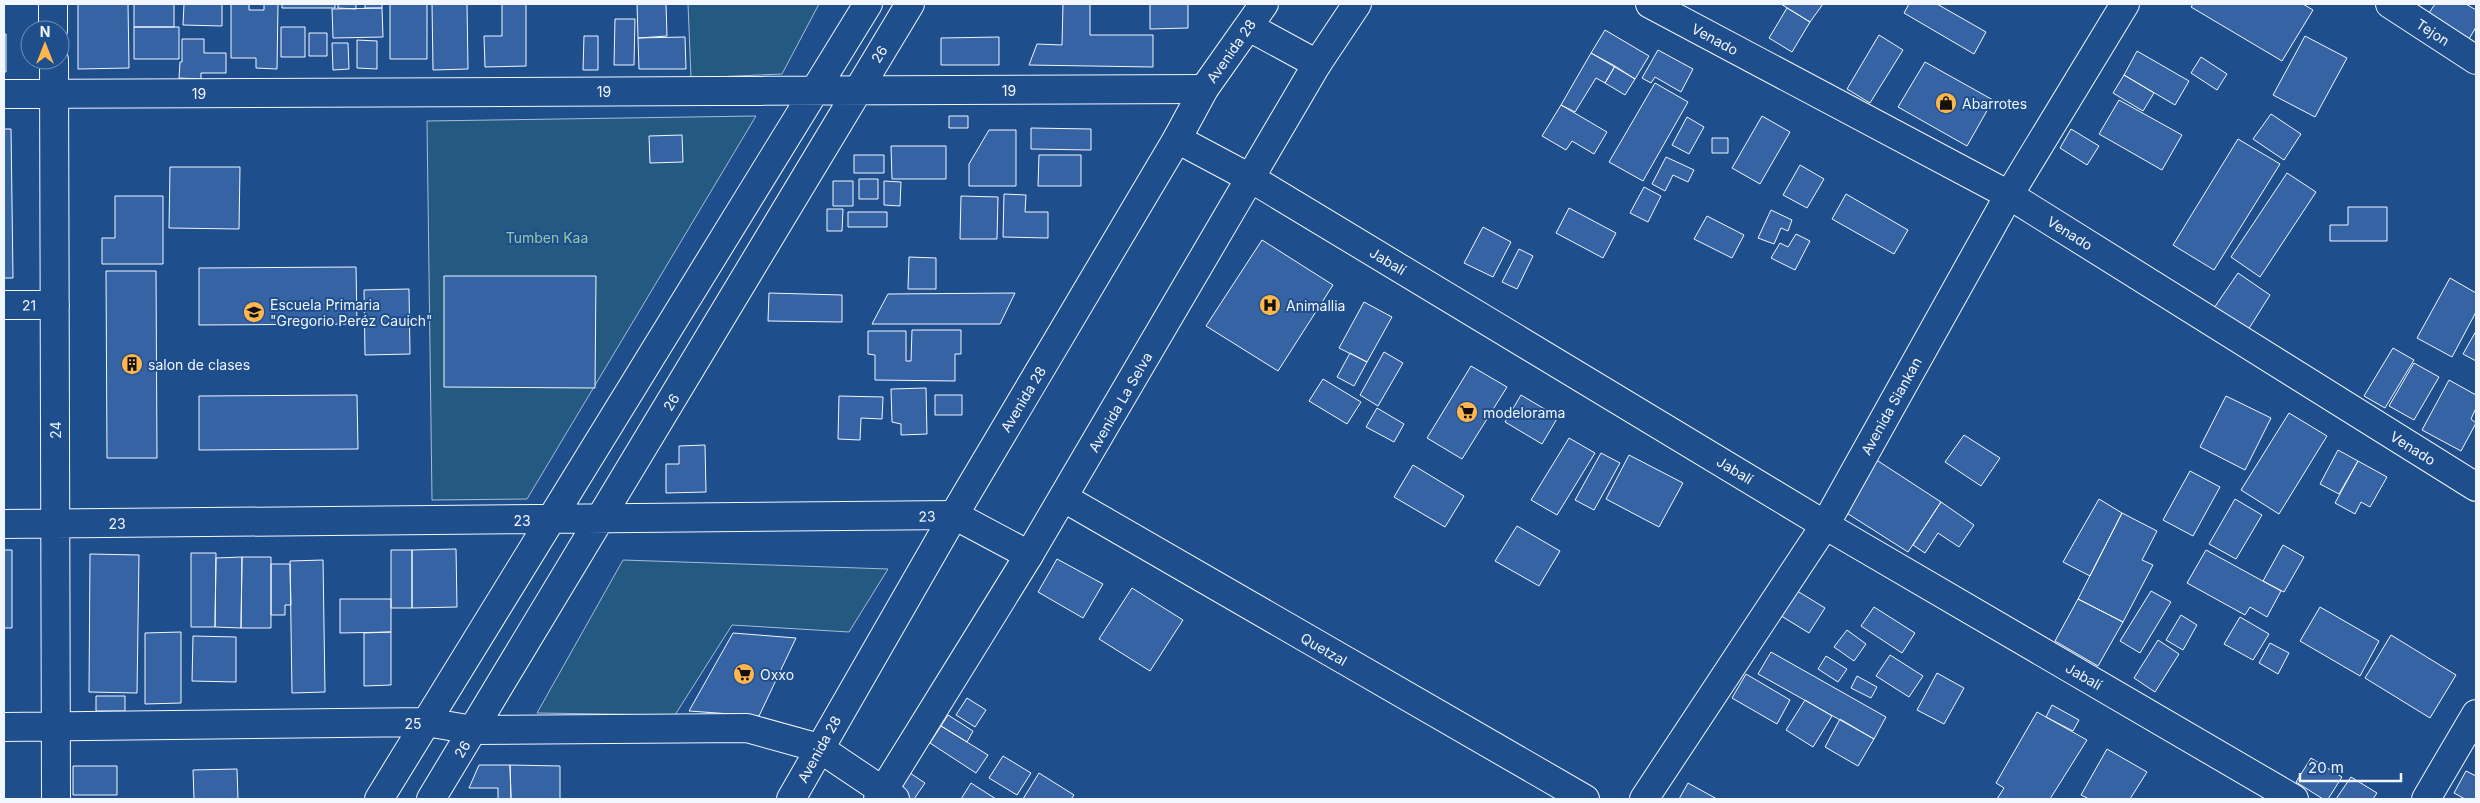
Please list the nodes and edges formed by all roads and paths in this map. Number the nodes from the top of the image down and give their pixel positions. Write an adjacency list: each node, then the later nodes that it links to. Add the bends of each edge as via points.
1 (53, 4): 9 (street)
2 (868, 4): 15 (street)
3 (910, 4): 16 (street, 26)
4 (1264, 4): 10 (street, Avenida 28)
5 (1358, 4): 12 (street, Avenida La Selva)
6 (1650, 4): 21 (street, Venado)
7 (2126, 4): 21 (street, Avenida Siankan)
8 (2390, 4): 11 (street, Tejon)
9 (53, 20)
10 (1249, 27): 12 (street); 14 (street, Avenida 28)
11 (2476, 60)
12 (1317, 64): 20 (street, Avenida La Selva)
13 (54, 70): 17 (street, 24)
14 (1204, 90): 16 (street, 19); 19 (street, Avenida 28)
15 (815, 91): 16 (street, 19); 17 (street, 19); 27 (street)
16 (857, 91): 28 (street, 26)
17 (54, 93): 18 (street, 19); 23 (street, 24)
18 (4, 94)
19 (1178, 139): 20 (street, Jabalí); 26 (street, Avenida 28)
20 (1252, 179): 25 (street, Avenida La Selva); 31 (street, Jabalí)
21 (2009, 194): 24 (street, Venado); 31 (street, Avenida Siankan)
22 (4, 305): 23 (street, 21)
23 (55, 305): 30 (street, 24)
24 (2476, 487)
25 (1064, 498): 32 (street, Avenida La Selva); 44 (street, Quetzal)
26 (954, 515): 28 (street, 23); 32 (street, 23); 38 (street, Avenida 28)
27 (551, 520): 28 (street, 23); 30 (street, 23); 34 (street)
28 (600, 520): 37 (street, 26)
29 (4, 524): 30 (street, 23)
30 (55, 524): 35 (street, 24)
31 (1825, 525): 45 (street, Avenida Siankan); 46 (street, Jabalí)
32 (1029, 555): 39 (street, Avenida La Selva)
33 (2476, 714): 47 (street)
34 (426, 722): 35 (street, 25); 37 (street, 25); 41 (street)
35 (56, 726): 36 (street, 25); 40 (street, 24)
36 (4, 727)
37 (473, 730): 38 (street, 25, via 747,728); 42 (street, 26)
38 (819, 748): 39 (street, 25); 43 (street, Avenida 28)
39 (886, 797)
40 (56, 799)
41 (379, 799)
42 (431, 799)
43 (791, 799)
44 (1585, 799)
45 (1644, 799)
46 (2294, 799)
47 (2426, 799)

